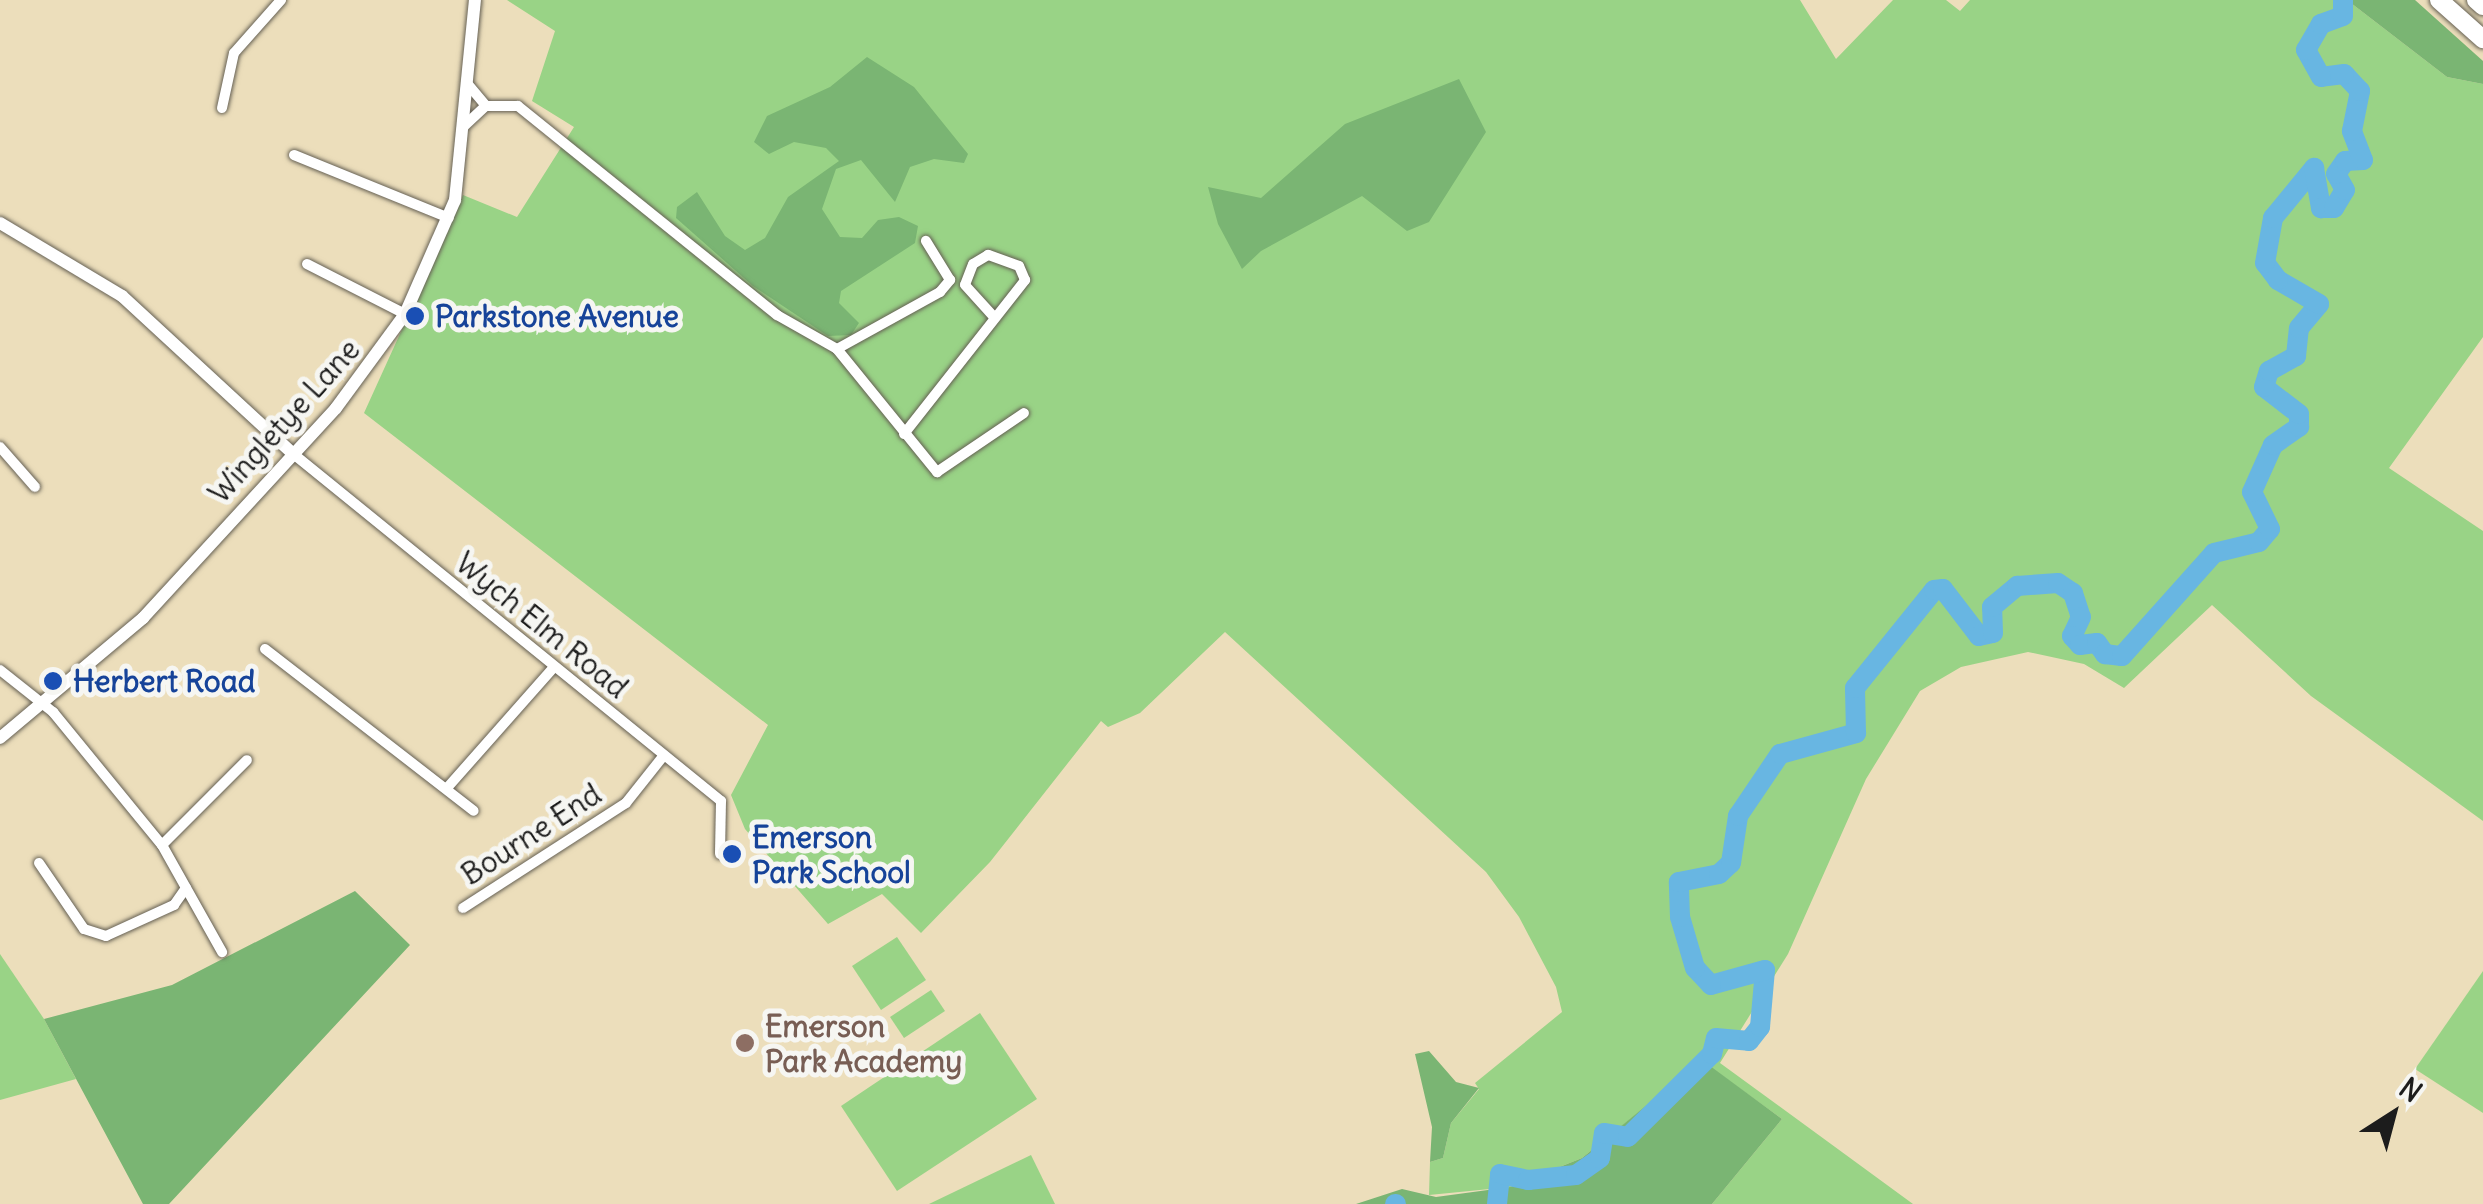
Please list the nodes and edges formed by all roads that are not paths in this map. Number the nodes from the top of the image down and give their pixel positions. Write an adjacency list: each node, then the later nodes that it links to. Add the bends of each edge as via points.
1 (281, 0): 9 (street, via 234,53)
2 (475, 0): 7 (street, Wingletye Lane)
3 (2440, 0): 6 (highway)
4 (2476, 0): 5 (highway)
5 (2483, 6)
6 (2483, 38)
7 (466, 82): 8 (street); 10 (street, Wingletye Lane)
8 (486, 106): 10 (street); 18 (street, via 518,106 777,315)
9 (222, 108)
10 (462, 128): 12 (street, Wingletye Lane)
11 (294, 155): 12 (street)
12 (450, 218): 16 (street, Wingletye Lane)
13 (0, 223): 22 (street, via 122,296)
14 (926, 241): 18 (street, via 950,280 940,292)
15 (307, 264): 16 (street)
16 (405, 314): 22 (street, Wingletye Lane, via 336,408)
17 (994, 317): 17 (street, via 1025,280 1019,266 988,255 973,264 965,285); 20 (street)
18 (837, 349): 20 (street)
19 (1024, 413): 20 (street, via 944,472)
20 (904, 434)
21 (0, 447): 23 (street)
22 (291, 452): 25 (street, Wych Elm Road); 27 (street, Wingletye Lane, via 144,618)
23 (35, 488)
24 (266, 650): 31 (street)
25 (554, 667): 29 (street, Wych Elm Road); 31 (street)
26 (0, 670): 27 (street)
27 (41, 704): 28 (street, Wingletye Lane); 33 (street)
28 (0, 738)
29 (664, 755): 34 (street, Wych Elm Road, via 721,801); 37 (street, Bourne End, via 626,803)
30 (247, 760): 33 (street)
31 (448, 788): 32 (street)
32 (474, 812)
33 (162, 844): 36 (street)
34 (720, 854)
35 (39, 863): 36 (street, via 84,929 106,936 174,905)
36 (186, 888): 38 (street)
37 (463, 908)
38 (222, 952)

